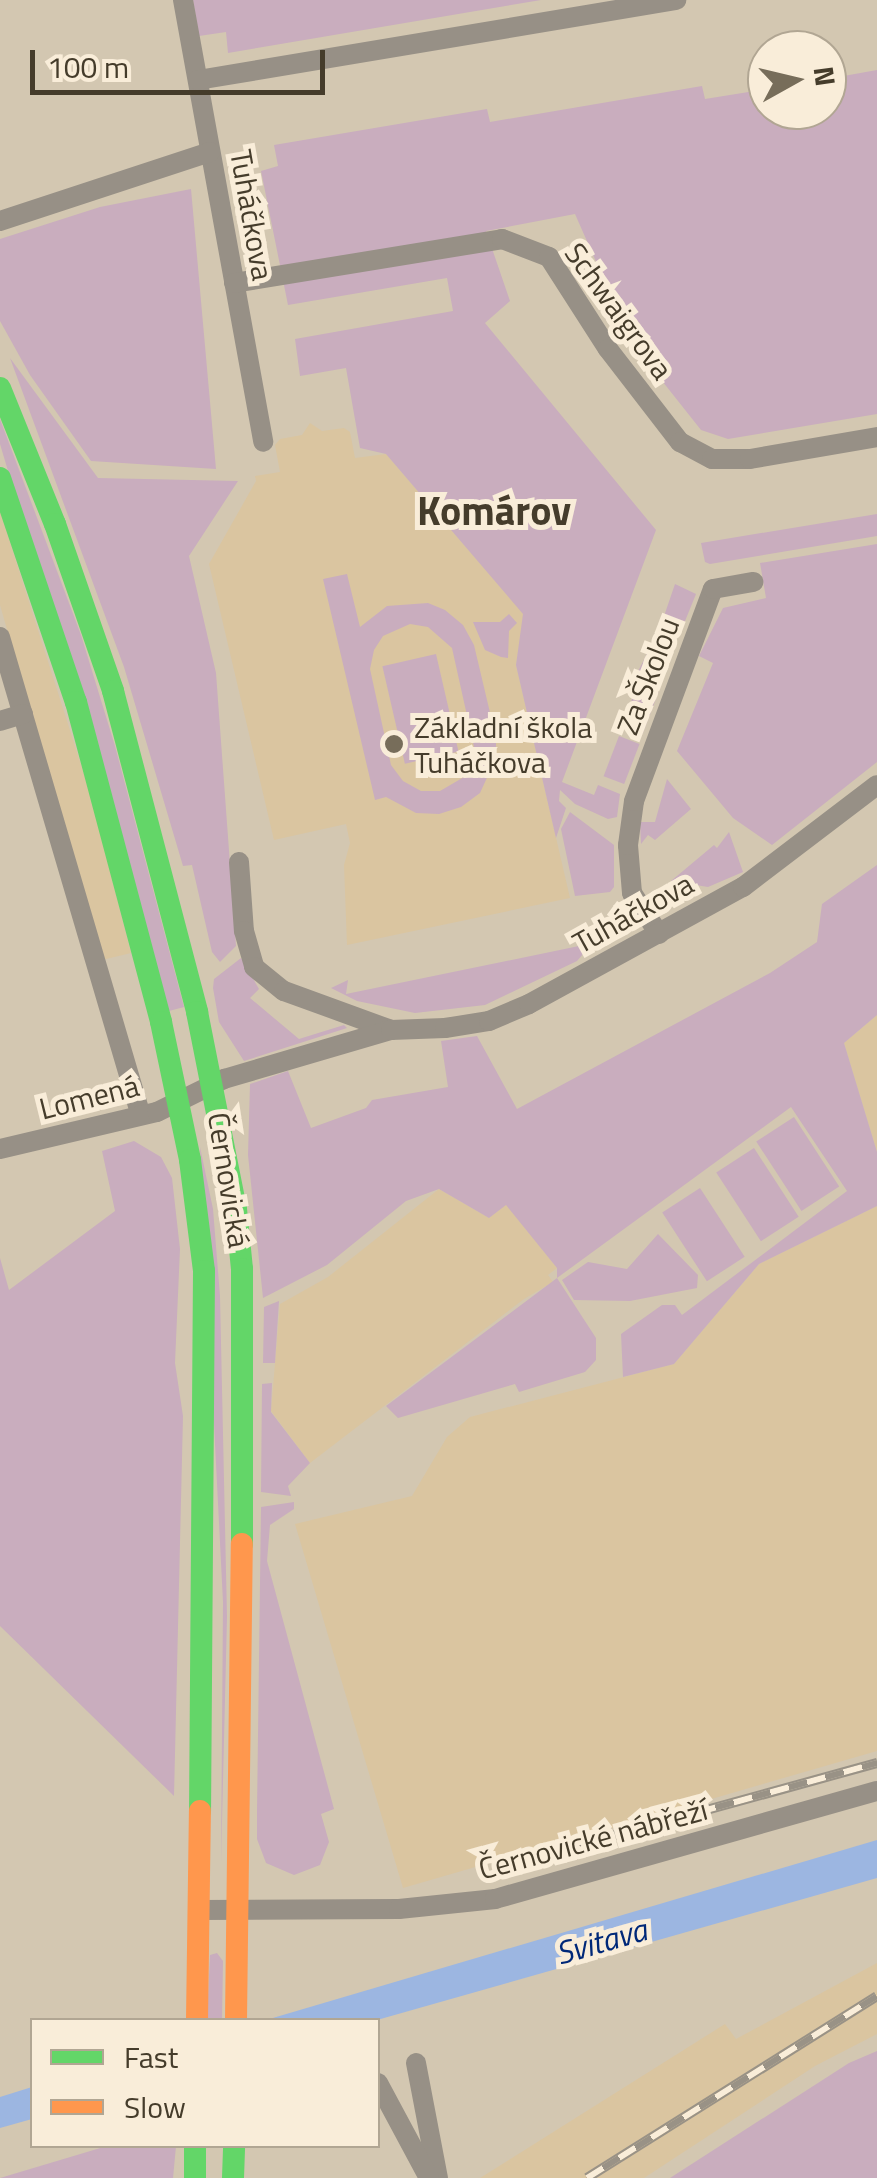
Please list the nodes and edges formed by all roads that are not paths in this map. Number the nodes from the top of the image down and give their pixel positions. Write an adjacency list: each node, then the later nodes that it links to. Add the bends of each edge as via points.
1 (183, 0): 3 (street, Tuháčkova)
2 (676, 0): 3 (street)
3 (198, 80): 4 (street, Tuháčkova)
4 (210, 152): 5 (street); 6 (street, Tuháčkova)
5 (0, 221)
6 (234, 283): 8 (street, Schwaigrova, via 502,239 550,257 680,442 712,460); 9 (street, Tuháčkova)
7 (0, 388): 19 (main road, Černovická, via 112,692)
8 (877, 437)
9 (263, 442)
10 (0, 478): 20 (main road, Černovická, via 76,702)
11 (753, 582): 17 (street, Za Školou, via 713,589 634,801 628,846 632,893)
12 (0, 637): 13 (street)
13 (23, 714): 14 (street); 21 (street)
14 (0, 721)
15 (877, 785): 17 (street, Tuháčkova, via 743,888)
16 (239, 862): 18 (street, Tuháčkova, via 254,966 284,991)
17 (659, 934): 18 (street, Tuháčkova, via 488,1021)
18 (391, 1030): 19 (street, Tuháčkova)
19 (214, 1084): 20 (street, Tuháčkova); 24 (main road, Černovická, via 242,1270)
20 (184, 1098): 21 (street, Lomená); 25 (main road, Černovická, via 204,1271)
21 (141, 1115): 22 (street, Lomená)
22 (0, 1149)
23 (877, 1791): 24 (street, Černovické nábřeží, via 495,1899 399,1908)
24 (238, 1908): 25 (street, Černovické nábřeží); 26 (main road, Černovická)
25 (198, 1910): 27 (main road, Černovická)
26 (236, 2013)
27 (197, 2018)
28 (416, 2063): 35 (street)
29 (380, 2087): 34 (street)
30 (195, 2148): 32 (main road)
31 (234, 2148): 33 (main road)
32 (194, 2178)
33 (233, 2178)
34 (429, 2178)
35 (438, 2178)

